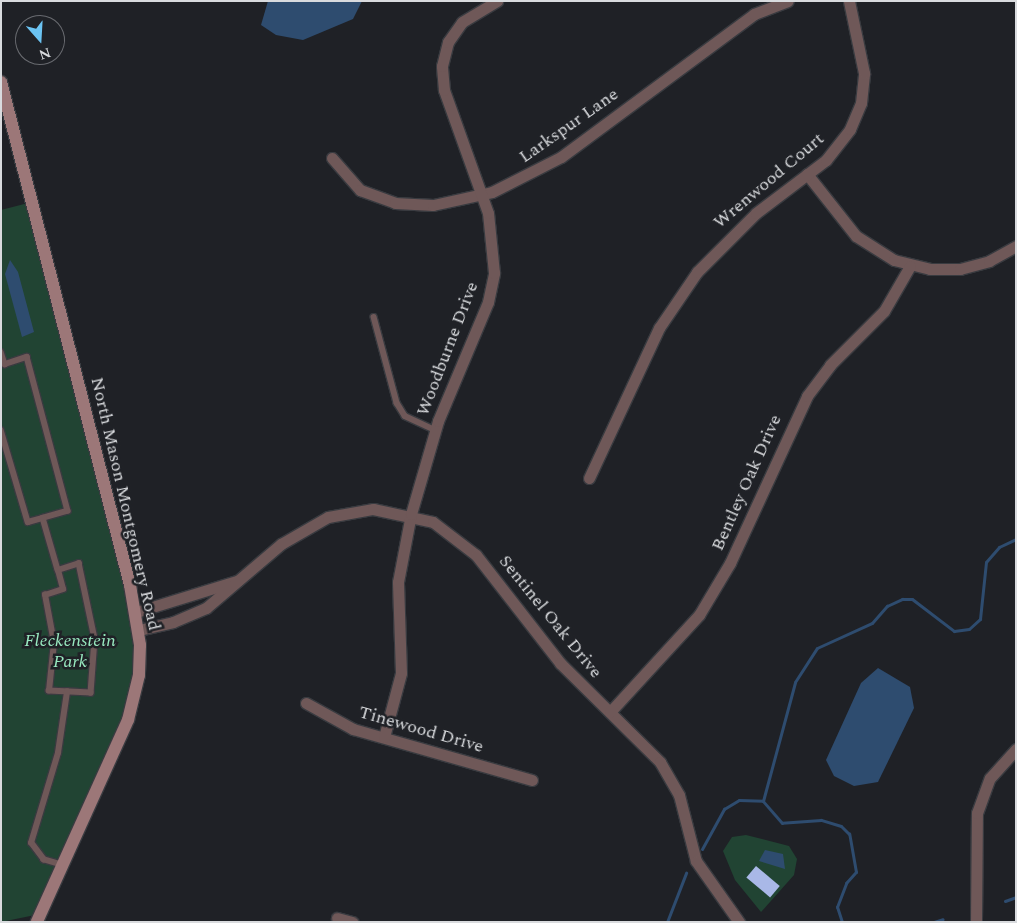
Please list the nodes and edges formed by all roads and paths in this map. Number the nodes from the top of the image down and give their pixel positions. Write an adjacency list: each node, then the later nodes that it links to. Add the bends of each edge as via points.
1 (497, 1): 7 (street, Woodburne Drive, via 462,22 448,42 442,66 444,90)
2 (788, 1): 7 (street, Larkspur Lane, via 745,20 541,170)
3 (850, 1): 6 (street, Wrenwood Court, via 864,57 861,103 844,140)
4 (2, 91): 20 (street, North Mason Montgomery Road)
5 (332, 158): 7 (street, Larkspur Lane, via 360,190 395,203 433,205)
6 (807, 174): 9 (street, via 856,236 880,254); 15 (street, Wrenwood Court, via 733,233 679,296)
7 (482, 195): 14 (street, Woodburne Drive, via 495,250 492,288)
8 (1016, 246): 9 (street, via 989,261 960,269)
9 (910, 266): 24 (street, Bentley Oak Drive, via 884,311 830,365 808,396 730,563 699,615)
10 (374, 317): 14 (lane, via 397,403 405,416)
11 (1, 352): 12 (lane)
12 (3, 364): 17 (lane, via 27,357 68,512)
13 (1, 430): 17 (lane, via 28,522)
14 (435, 430): 16 (street, Woodburne Drive)
15 (589, 478)
16 (411, 514): 19 (street, Sentinel Oak Drive, via 373,509 328,517 300,530); 24 (street, Sentinel Oak Drive, via 446,530 476,555 560,663); 25 (street, Woodburne Drive, via 398,582 401,673)
17 (43, 518): 18 (lane)
18 (58, 570): 22 (lane, via 64,590 45,595 54,643 50,691); 22 (lane, via 79,563 95,639 91,693)
19 (242, 579): 20 (street, Sentinel Oak Drive); 21 (street, Sentinel Oak Drive, via 206,608 173,622)
20 (136, 612): 21 (street, North Mason Montgomery Road)
21 (138, 630): 28 (street, North Mason Montgomery Road, via 139,676 128,720)
22 (67, 692): 28 (lane, via 58,753 32,842 44,860)
23 (306, 703): 25 (street, Tinewood Drive, via 331,721)
24 (610, 712): 32 (street, Sentinel Oak Drive, via 671,778 696,861)
25 (384, 738): 27 (street, Tinewood Drive)
26 (1016, 749): 33 (street, via 990,778 977,813)
27 (532, 780)
28 (62, 865): 30 (street, North Mason Montgomery Road)
29 (337, 918): 31 (street)
30 (37, 922)
31 (352, 922)
32 (739, 922)
33 (976, 922)

